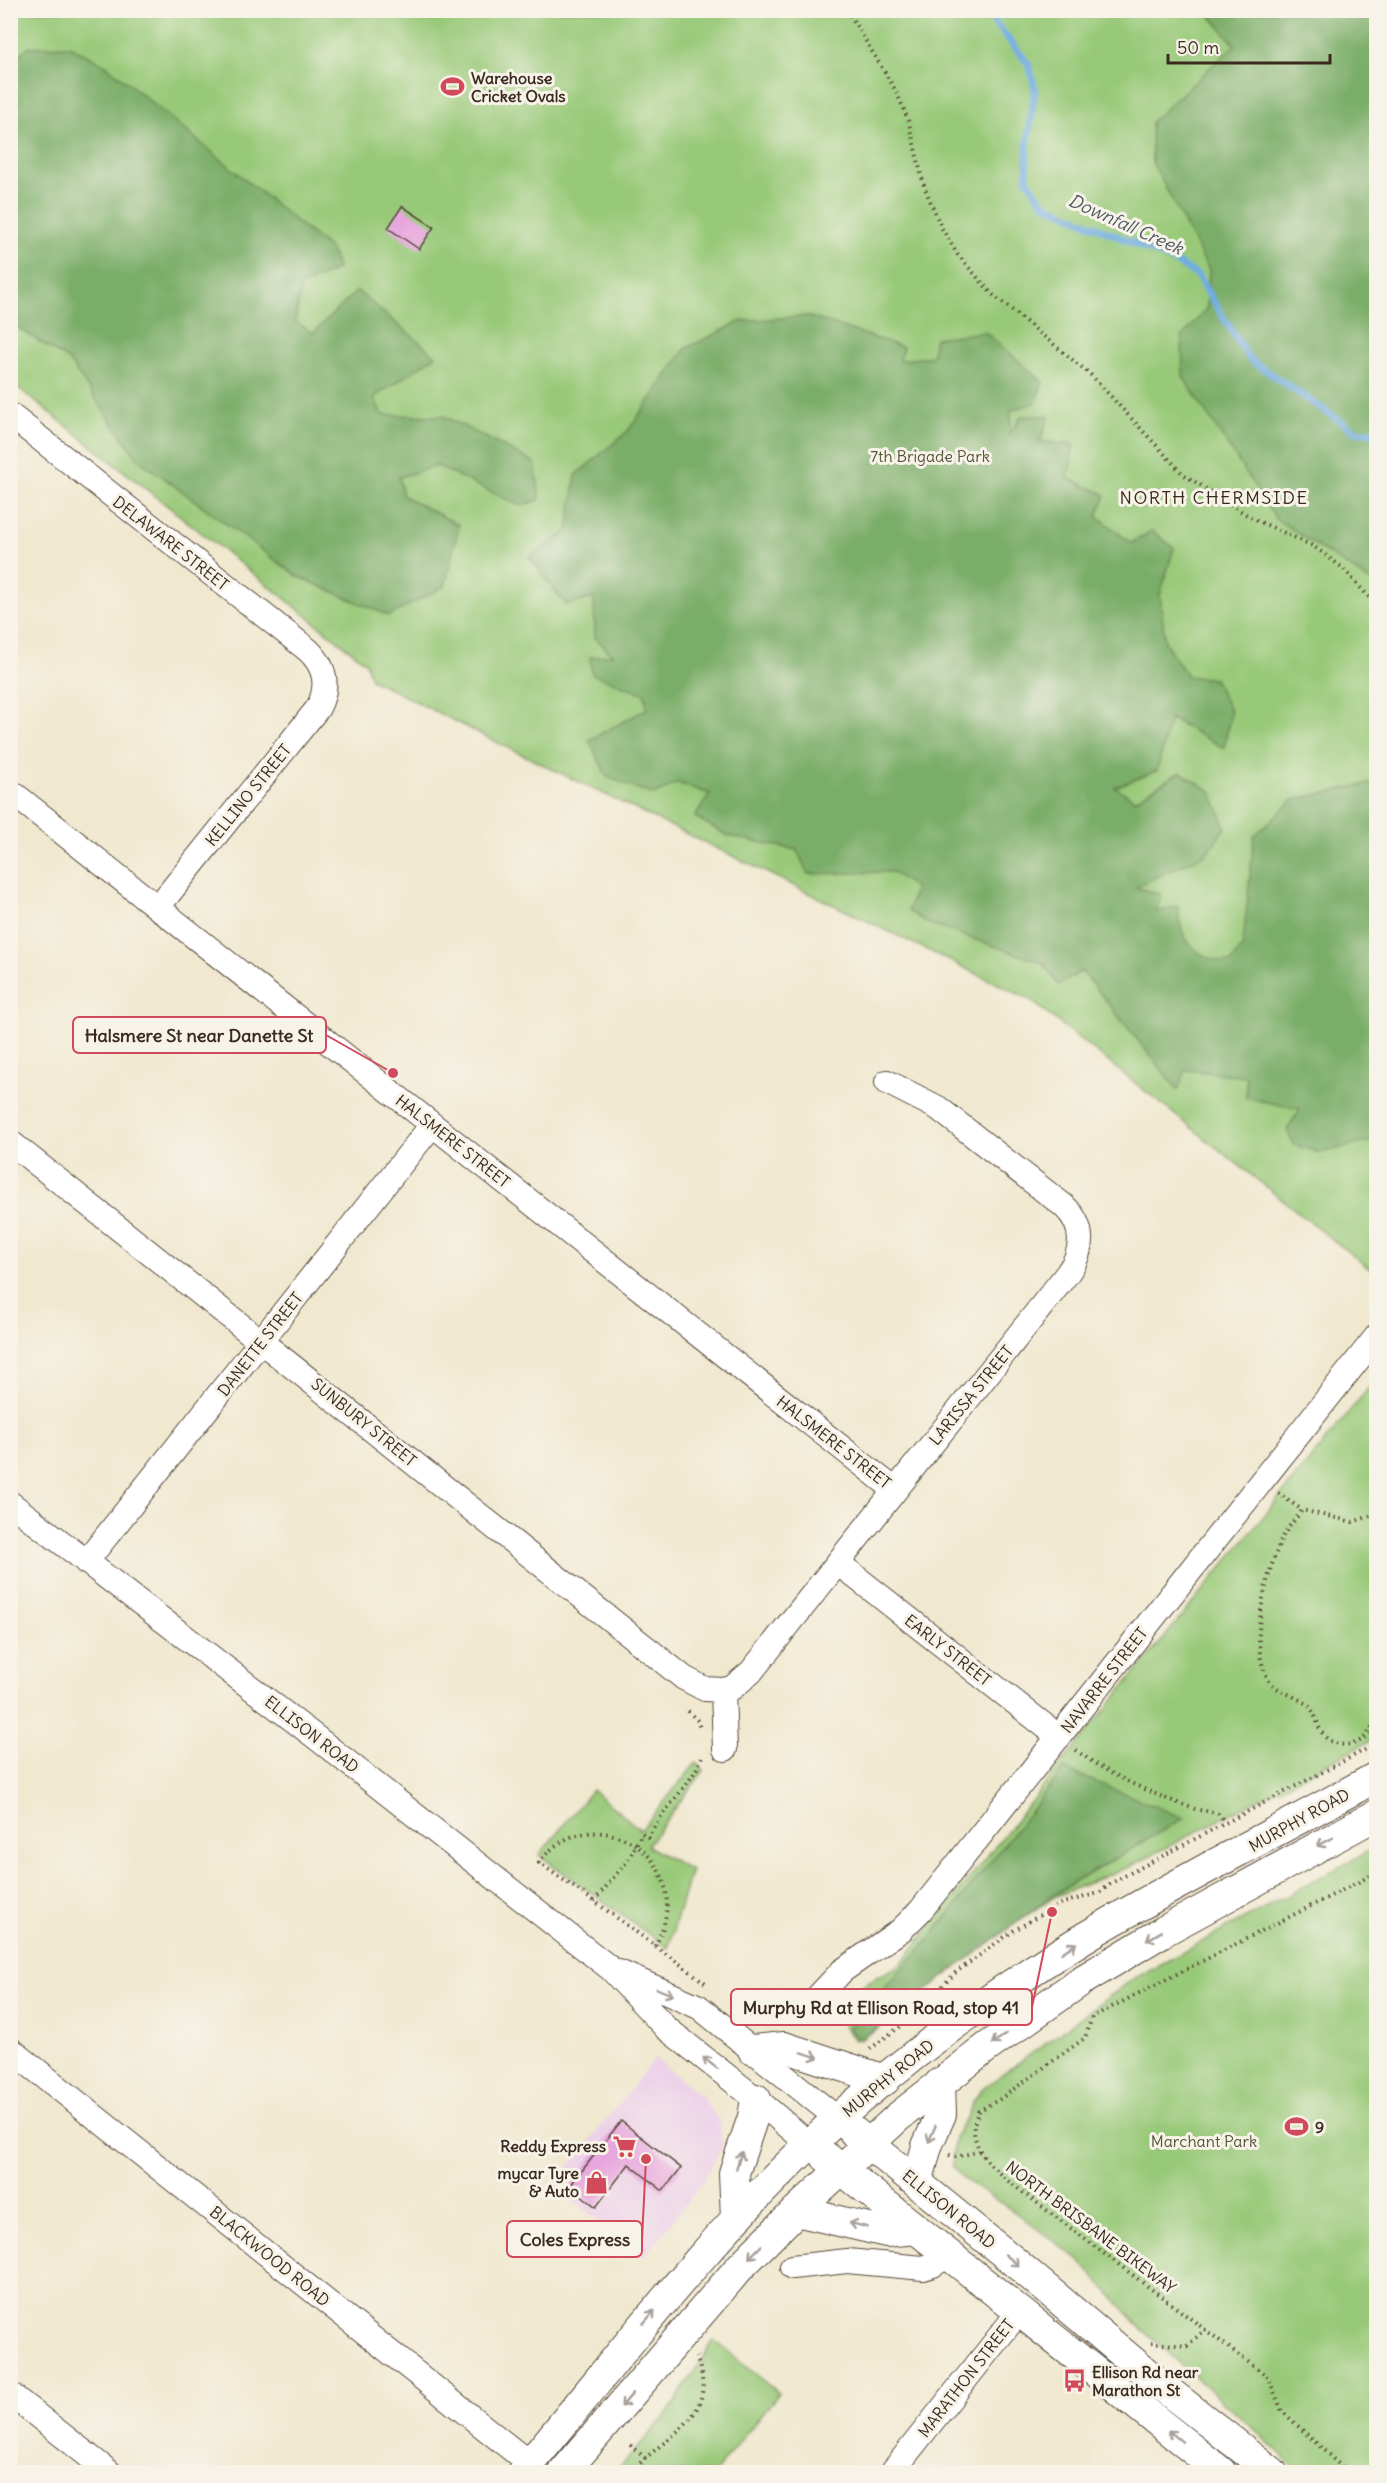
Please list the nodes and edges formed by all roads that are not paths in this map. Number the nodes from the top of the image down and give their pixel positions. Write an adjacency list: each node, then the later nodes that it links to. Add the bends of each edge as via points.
1 (10, 415): 2 (street, DELAWARE STREET, via 308,650)
2 (325, 676): 4 (street, KELLINO STREET, via 318,708)
3 (10, 791): 4 (street, HALSMERE STREET)
4 (158, 907): 6 (street, HALSMERE STREET)
5 (887, 1082): 10 (street, LARISSA STREET, via 938,1108 1064,1206 1078,1224 1081,1236 1077,1261)
6 (432, 1125): 9 (street, DANETTE STREET); 10 (street, HALSMERE STREET)
7 (10, 1142): 9 (street, SUNBURY STREET)
8 (1377, 1337): 15 (street, NAVARRE STREET)
9 (262, 1341): 12 (street, DANETTE STREET); 14 (street, SUNBURY STREET, via 684,1678 705,1689)
10 (895, 1491): 13 (street, LARISSA STREET)
11 (10, 1503): 12 (street, ELLISON ROAD)
12 (86, 1562): 19 (street, ELLISON ROAD)
13 (838, 1563): 14 (street, LARISSA STREET, via 751,1672 732,1688); 15 (street, EARLY STREET)
14 (723, 1690): 16 (street)
15 (1059, 1737): 20 (street, NAVARRE STREET, via 921,1910 901,1930 842,1971)
16 (714, 1746)
17 (1377, 1777): 23 (main road, MURPHY ROAD, one-way to 17, via 1000,1994 1084,1938)
18 (1377, 1815): 24 (main road, MURPHY ROAD, one-way to 24, via 1096,1972)
19 (611, 1969): 22 (street, ELLISON ROAD, one-way to 22, via 699,2007); 25 (street, ELLISON ROAD, one-way to 19, via 666,2028)
20 (812, 2003)
21 (10, 2049): 38 (street, BLACKWOOD ROAD)
22 (753, 2050): 23 (main road, one-way to 23, via 784,2047); 26 (street, ELLISON ROAD)
23 (885, 2080): 26 (main road, MURPHY ROAD)
24 (940, 2083): 27 (main road, MURPHY ROAD); 30 (main road, one-way to 30, via 940,2114)
25 (756, 2099): 28 (street, ELLISON ROAD); 32 (main road, one-way to 25, via 734,2173)
26 (838, 2119): 27 (main road, ELLISON ROAD); 28 (main road, MURPHY ROAD)
27 (868, 2143): 29 (main road, MURPHY ROAD); 30 (main road, ELLISON ROAD)
28 (809, 2144): 29 (main road, ELLISON ROAD); 32 (main road, MURPHY ROAD)
29 (840, 2169): 31 (main road, MURPHY ROAD); 33 (main road, ELLISON ROAD)
30 (917, 2183): 39 (main road, ELLISON ROAD, one-way to 39)
31 (796, 2211): 33 (main road, one-way to 31, via 886,2232); 41 (main road, MURPHY ROAD, one-way to 41, via 706,2304)
32 (736, 2218): 38 (main road, MURPHY ROAD, one-way to 32, via 646,2320)
33 (916, 2229): 34 (main road, ELLISON ROAD)
34 (948, 2255): 35 (street, via 923,2268 847,2261); 36 (main road, ELLISON ROAD)
35 (792, 2266)
36 (1019, 2312): 42 (street, MARATHON STREET); 43 (main road, ELLISON ROAD, one-way to 36)
37 (11, 2394): 40 (street)
38 (527, 2468)
39 (1258, 2468)
40 (109, 2472)
41 (564, 2472)
42 (891, 2472)
43 (1221, 2472)

